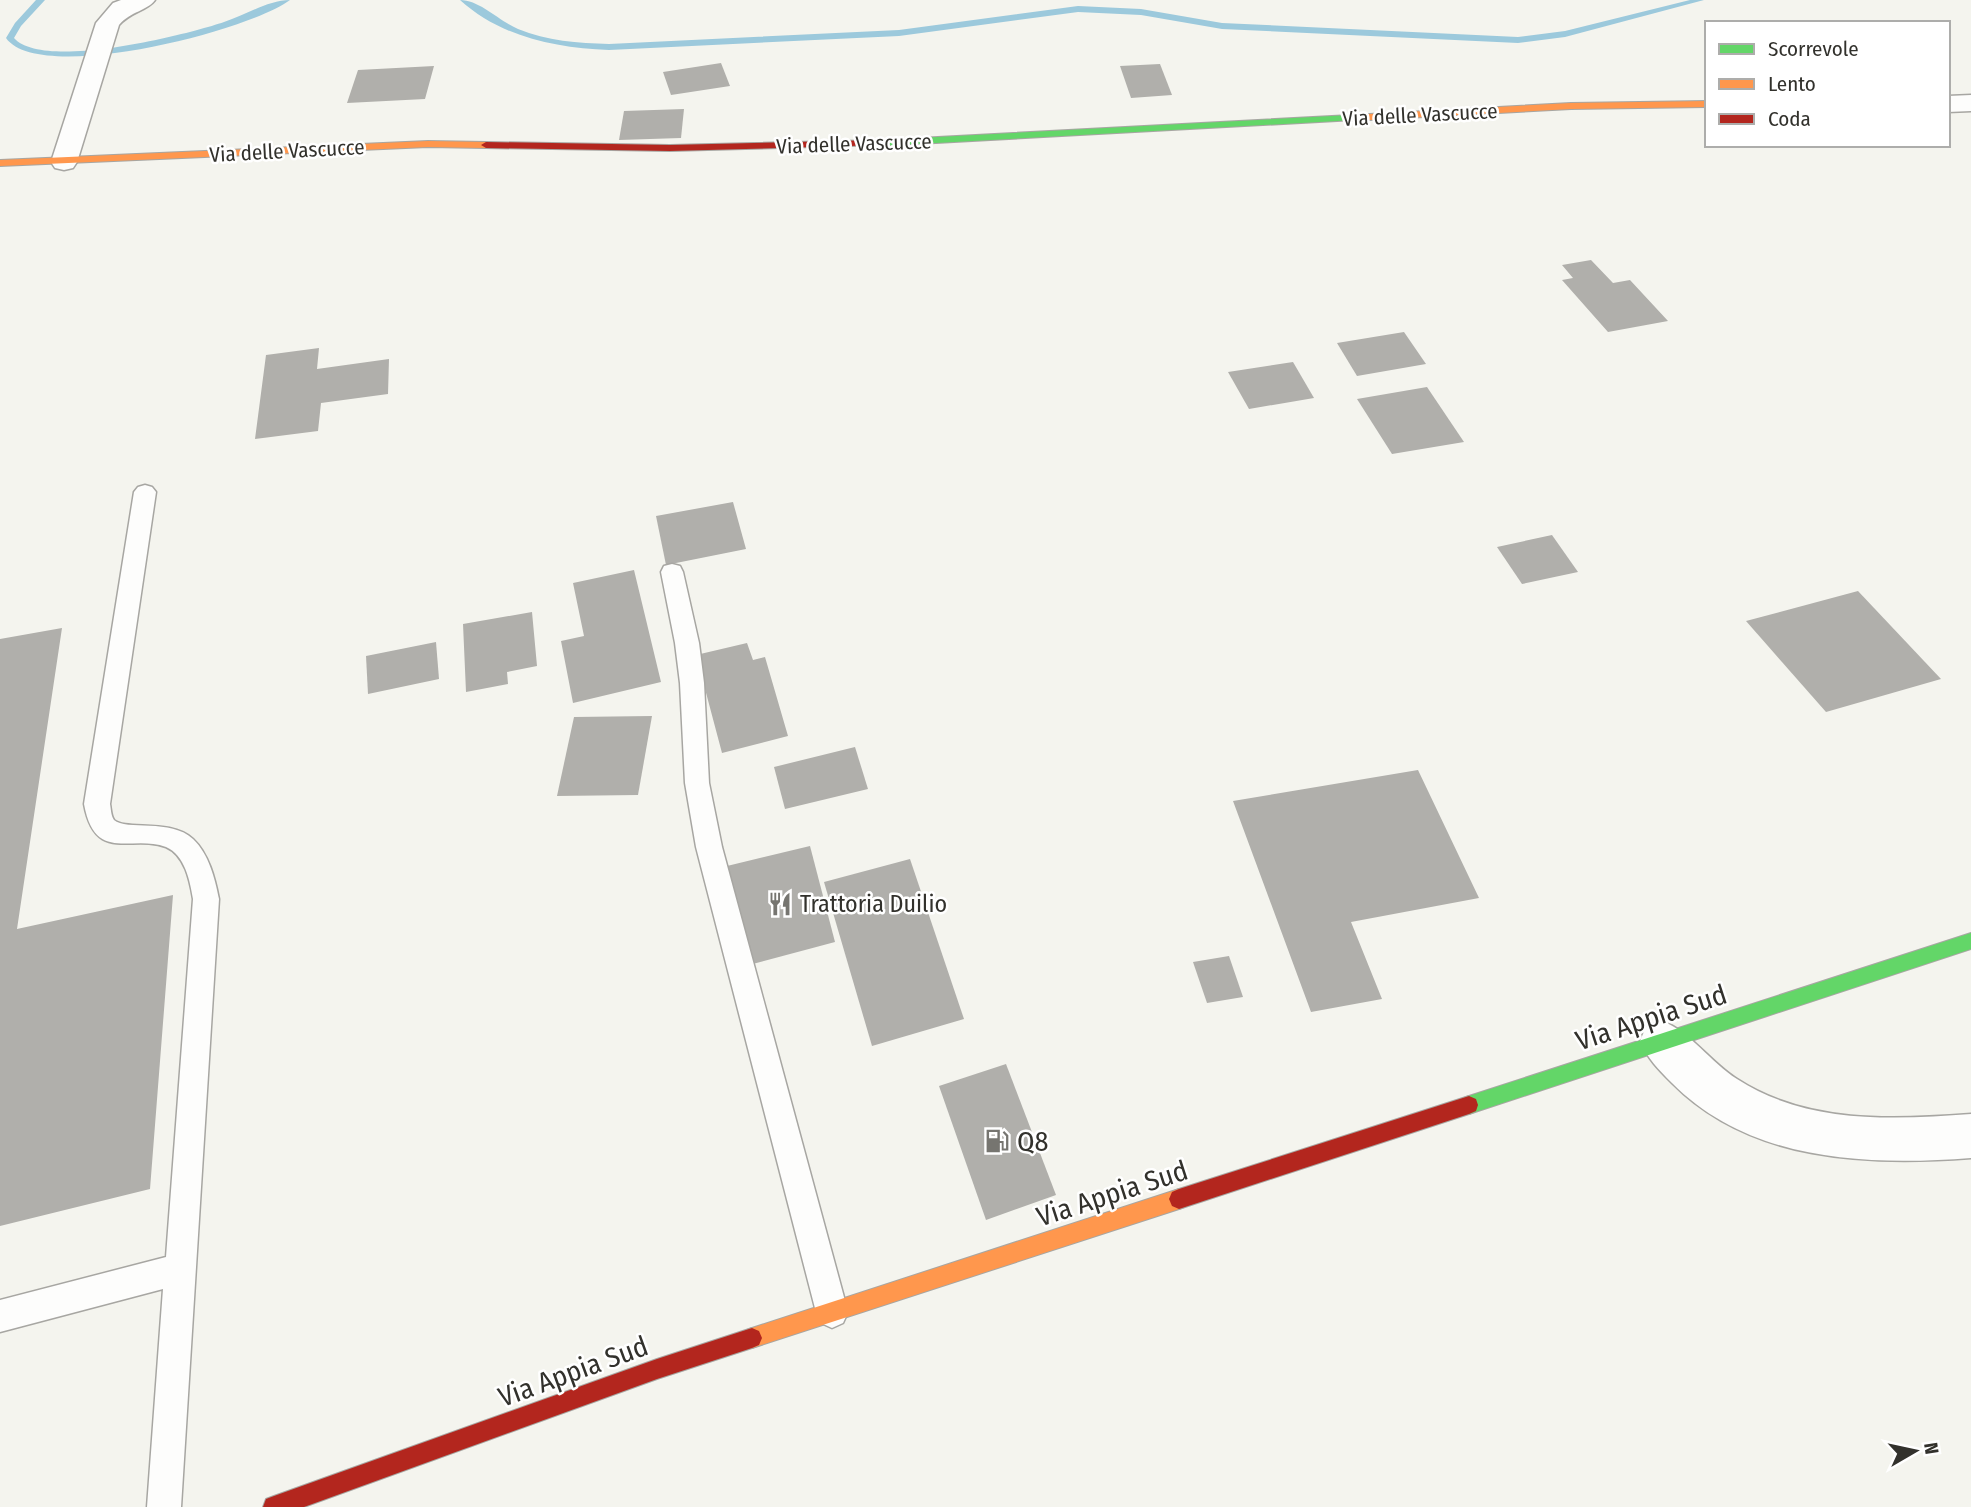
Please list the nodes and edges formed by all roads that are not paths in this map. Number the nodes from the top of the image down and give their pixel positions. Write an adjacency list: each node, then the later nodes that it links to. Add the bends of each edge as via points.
1 (143, 0): 5 (street, via 116,12 105,32)
2 (1971, 103): 4 (street)
3 (1705, 104): 5 (street, Via delle Vascucce, via 1571,106 846,145 440,144)
4 (1950, 104)
5 (64, 162): 6 (street, Via delle Vascucce)
6 (0, 163)
7 (145, 492): 12 (lane, via 97,812 101,823 121,835 168,837 182,845 203,884 206,915)
8 (671, 572): 13 (lane, via 687,643 696,783 709,847)
9 (1971, 941): 10 (street, Via Appia Sud)
10 (1662, 1041): 11 (street, via 1727,1099 1796,1128 1865,1139); 13 (street, Via Appia Sud)
11 (1971, 1136)
12 (181, 1269): 14 (lane); 16 (lane)
13 (832, 1312): 15 (street, Via Appia Sud, via 657,1369)
14 (0, 1316)
15 (321, 1498): 17 (street, Via Appia Sud)
16 (163, 1507)
17 (274, 1507)

